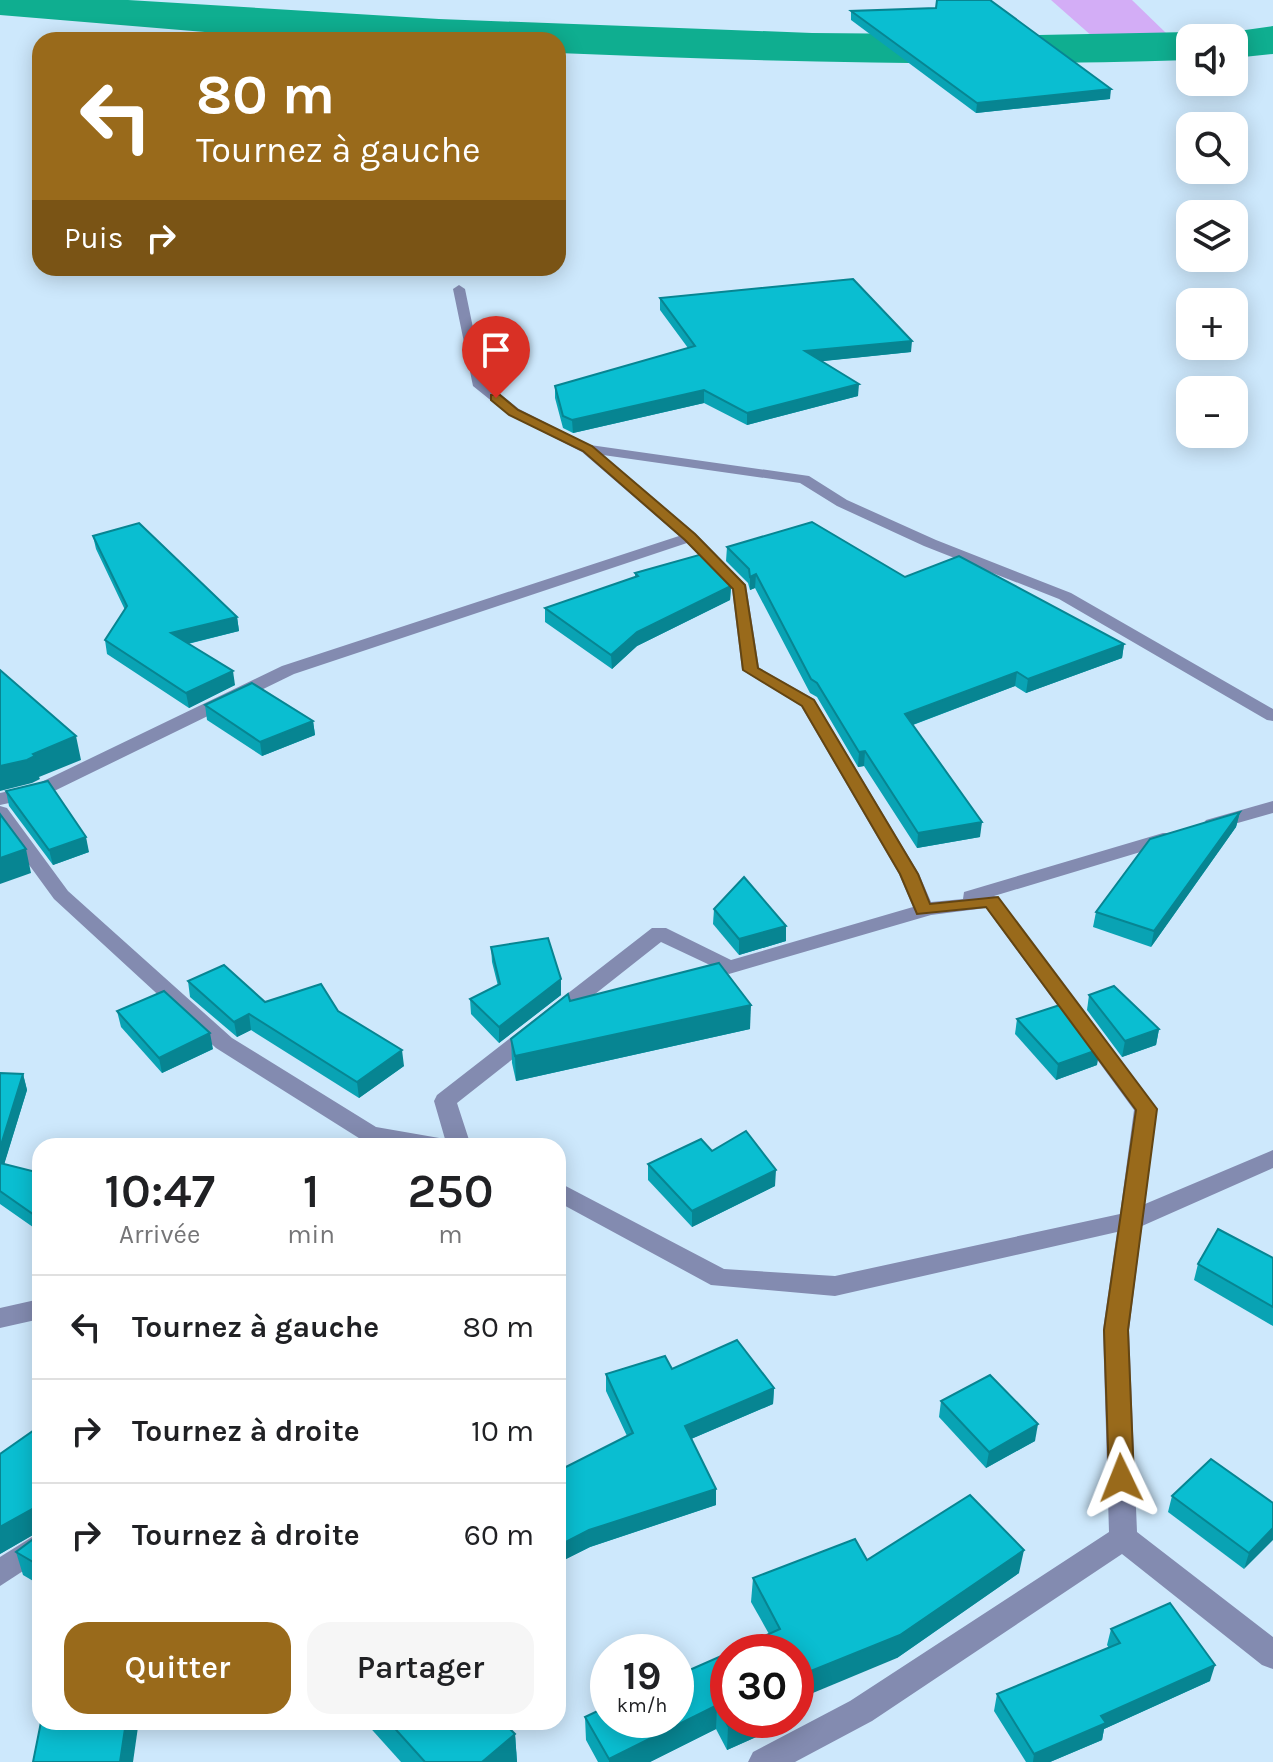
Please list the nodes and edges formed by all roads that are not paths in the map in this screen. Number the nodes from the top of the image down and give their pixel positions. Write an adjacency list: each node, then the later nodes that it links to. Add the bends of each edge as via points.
1 (459, 289): 2 (street, via 478,383 514,412)
2 (587, 449): 3 (street); 4 (street, via 804,479 842,503 930,543 1065,596)
3 (690, 537): 5 (street, via 288,670 39,791); 8 (street, via 740,588 751,670 808,703 909,874)
4 (1273, 716)
5 (0, 799)
6 (1273, 807): 8 (street)
7 (0, 812): 9 (street, via 61,895 224,1043 370,1134)
8 (924, 910): 10 (street, via 729,967 659,933 445,1101); 13 (street, via 991,901 1146,1109)
9 (394, 1138)
10 (457, 1138)
11 (1273, 1158): 13 (street)
12 (566, 1195): 13 (street, via 720,1278 835,1286)
13 (1132, 1220): 16 (street, via 1116,1330)
14 (32, 1311): 15 (street)
15 (0, 1318)
16 (1123, 1538): 19 (street); 20 (street, via 861,1711)
17 (32, 1550): 18 (street)
18 (0, 1573)
19 (1273, 1655)
20 (764, 1762)

